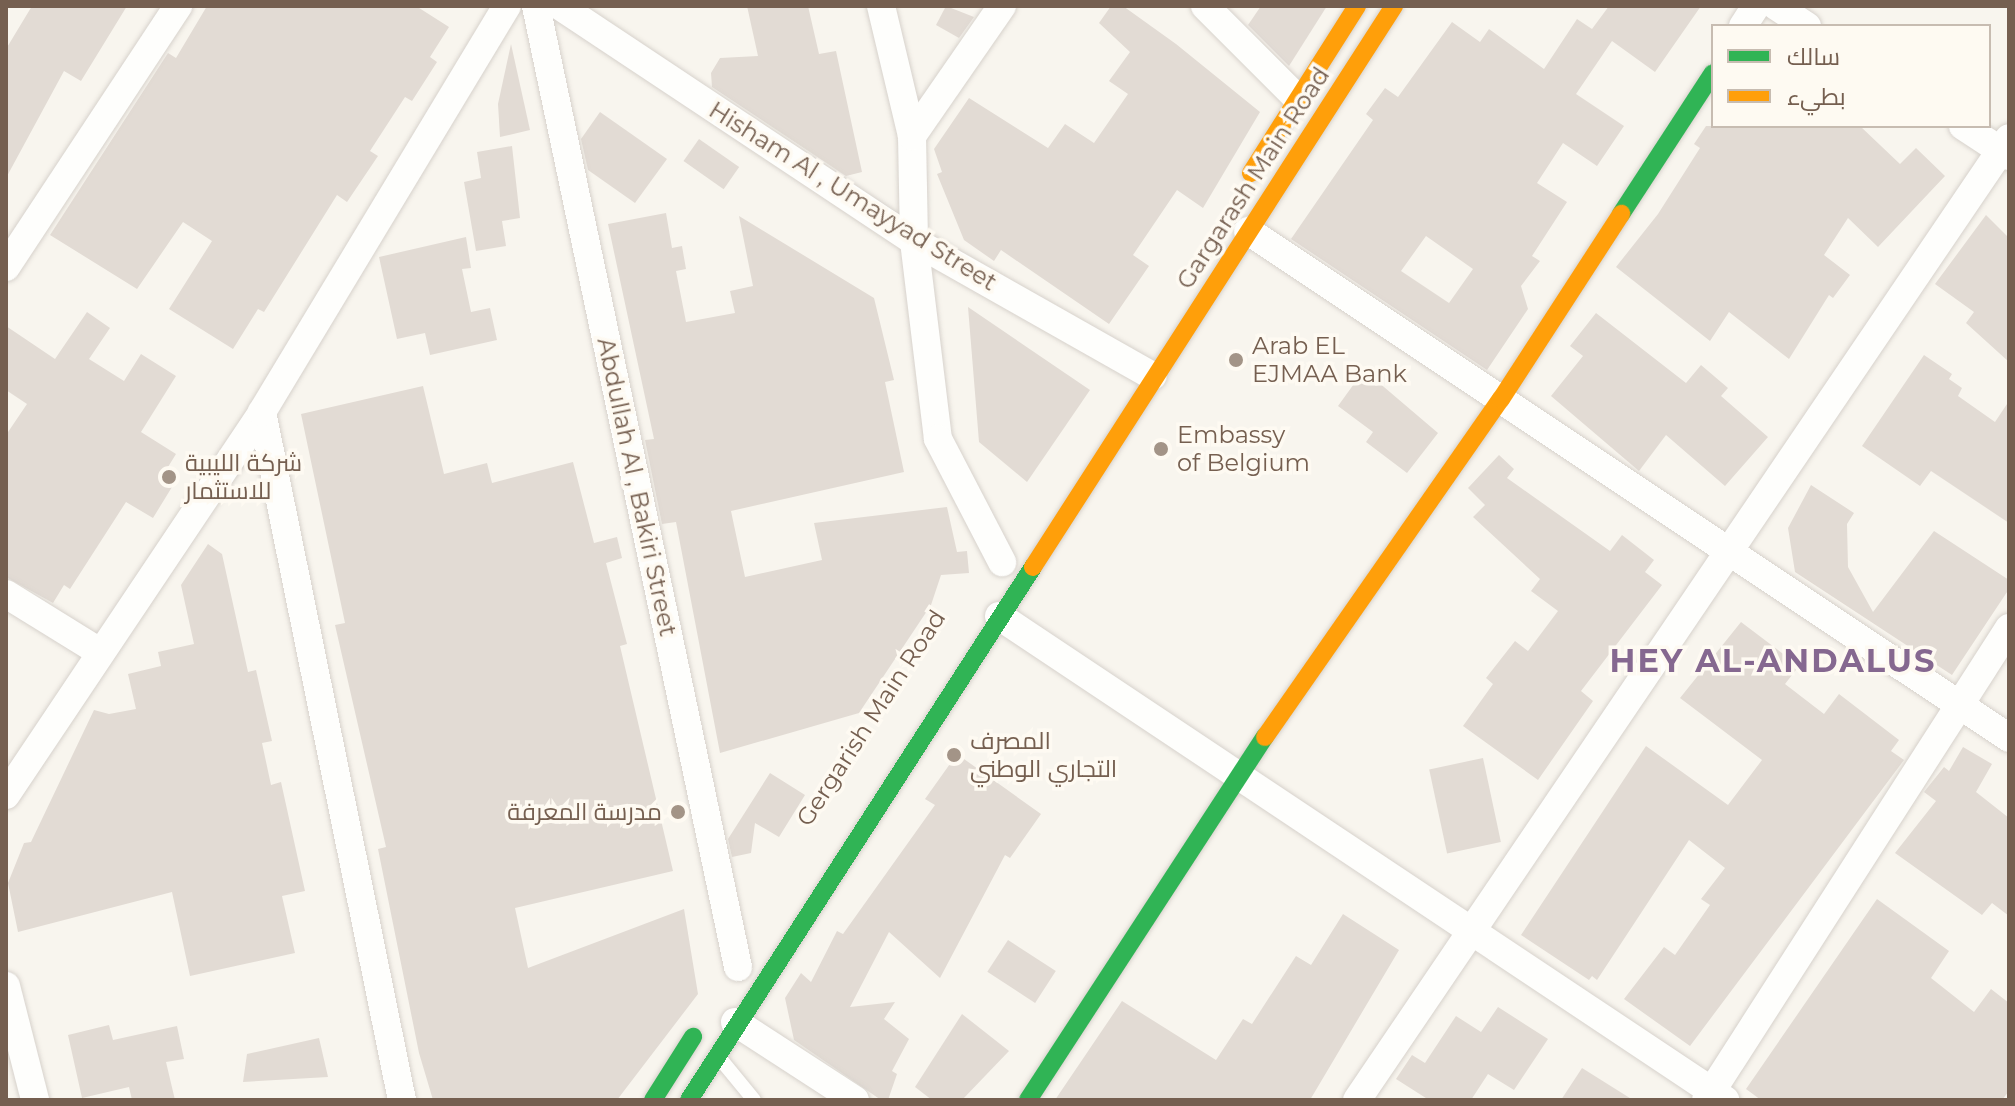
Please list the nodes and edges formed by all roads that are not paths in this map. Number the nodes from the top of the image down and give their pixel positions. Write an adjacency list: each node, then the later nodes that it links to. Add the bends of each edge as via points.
1 (178, 6): 22 (street)
2 (507, 6): 25 (street)
3 (536, 6): 38 (street, Abdullah Al , Bakiri Street)
4 (560, 6): 21 (street, Hisham Al , Umayyad Street)
5 (881, 6): 17 (street)
6 (1002, 6): 17 (street)
7 (1205, 6): 15 (street)
8 (1357, 6): 15 (main road, Gargarash Main Road)
9 (1394, 6): 20 (main road, Gargarash Main Road)
10 (1756, 6): 12 (street)
11 (1776, 6): 13 (street)
12 (1744, 24)
13 (1804, 24)
14 (1711, 76): 24 (main road)
15 (1296, 97): 19 (main road, Gargarash Main Road)
16 (1967, 128): 18 (street)
17 (912, 136): 21 (street)
18 (2006, 148): 26 (street)
19 (1239, 192)
20 (1248, 231): 23 (main road, Gargarash Main Road); 24 (street)
21 (914, 241): 23 (street, Hisham Al , Umayyad Street); 27 (street, via 938,439)
22 (6, 267)
23 (1138, 367): 29 (main road)
24 (1501, 399): 26 (street); 34 (main road)
25 (262, 412): 31 (street); 45 (street)
26 (1729, 551): 32 (street); 36 (street)
27 (1004, 559)
28 (6, 594): 31 (street)
29 (999, 616): 34 (street); 40 (main road)
30 (2009, 628): 32 (street)
31 (100, 652): 35 (street)
32 (1957, 704): 33 (street); 43 (street)
33 (2009, 738)
34 (1240, 773): 36 (street); 50 (main road)
35 (6, 795)
36 (1474, 931): 43 (street); 51 (street)
37 (755, 940): 38 (main road)
38 (731, 978)
39 (7, 982): 44 (street)
40 (735, 1022): 42 (main road); 49 (street)
41 (701, 1025): 46 (main road)
42 (716, 1054): 47 (main road); 48 (lane)
43 (1714, 1097)
44 (35, 1100)
45 (402, 1100)
46 (653, 1100)
47 (689, 1100)
48 (754, 1100)
49 (855, 1100)
50 (1028, 1100)
51 (1357, 1100)

